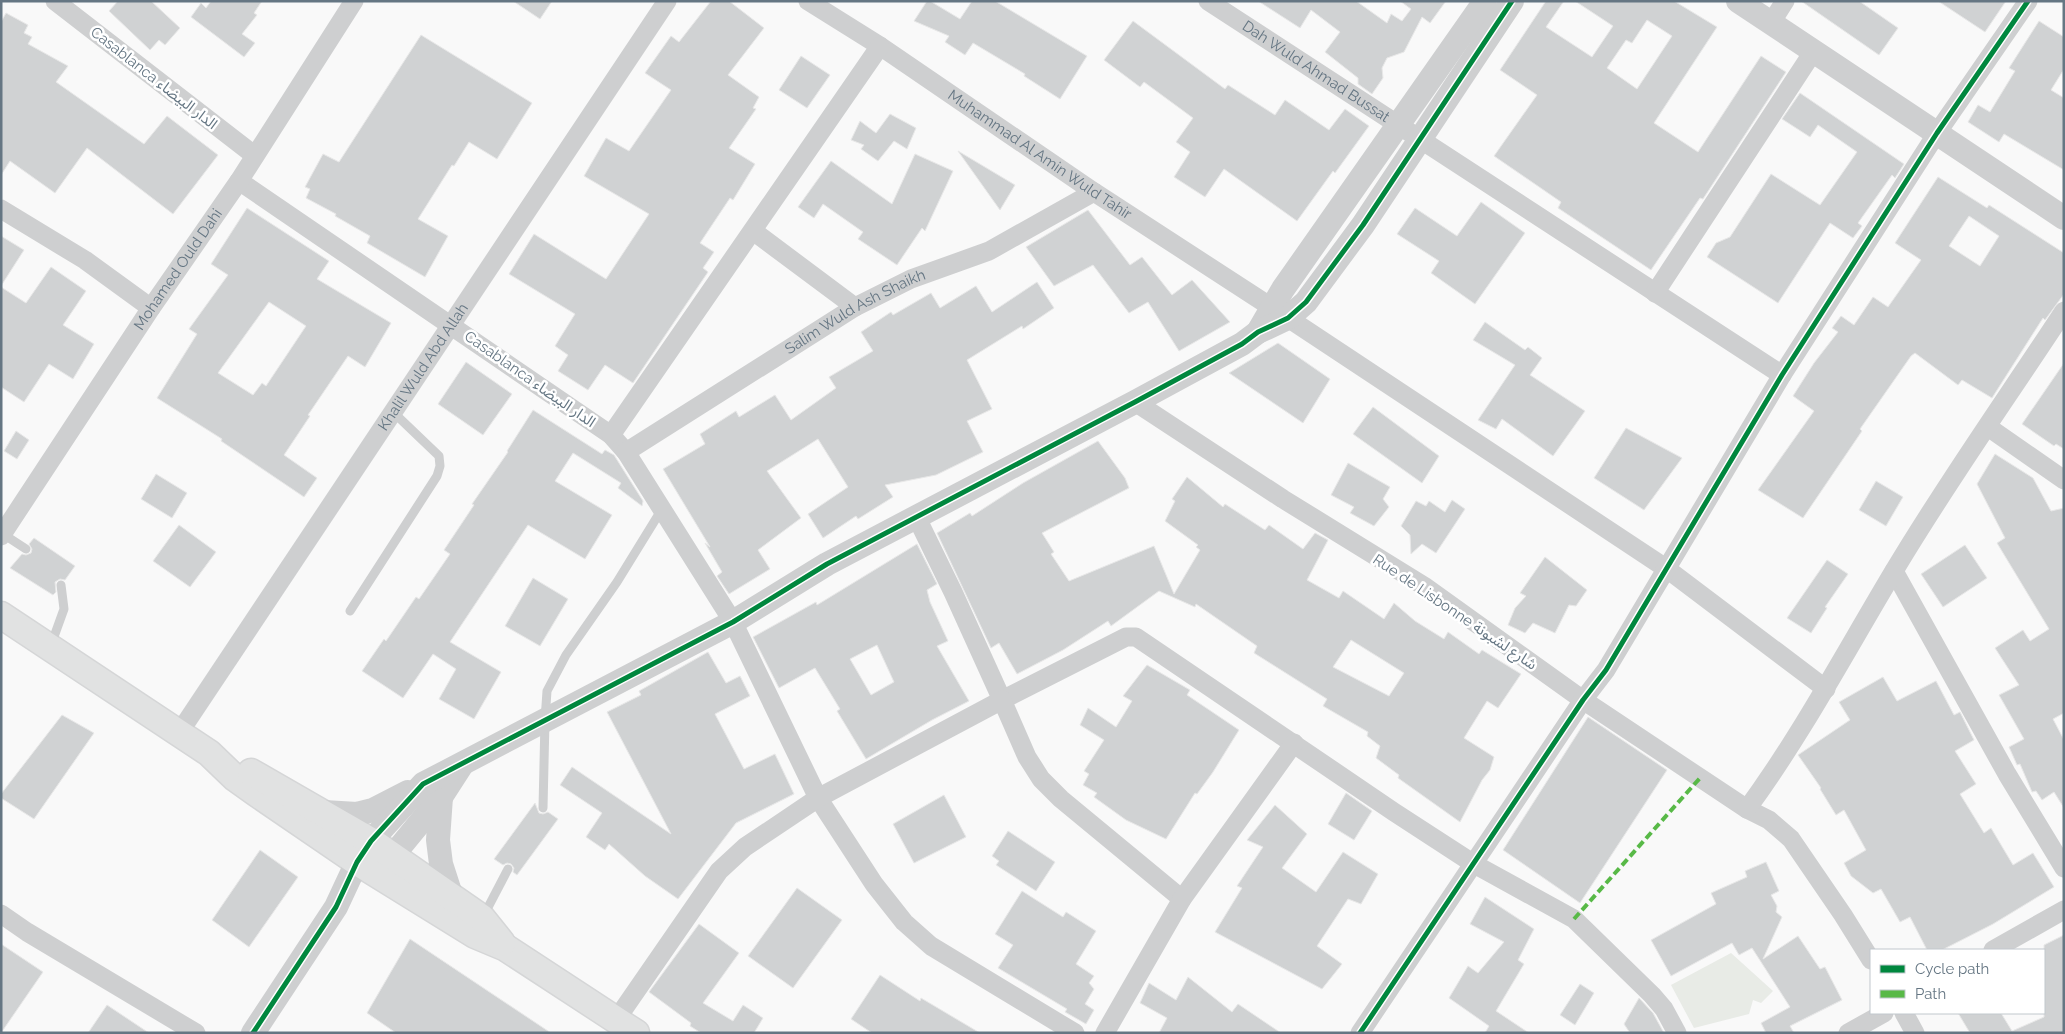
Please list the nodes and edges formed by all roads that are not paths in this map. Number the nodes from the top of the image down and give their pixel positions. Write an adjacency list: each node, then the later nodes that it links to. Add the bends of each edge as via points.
1 (55, 1): 17 (street, Casablanca الدار البيضاء)
2 (354, 1): 17 (street, Mohamed Ould Dahi)
3 (667, 1): 28 (street, Khalil Wuld Abd Allah)
4 (808, 1): 12 (street, Muhammad Al Amin Wuld Tahir)
5 (1208, 1): 14 (street, Dah Wuld Ahmad Bussat)
6 (1485, 1): 14 (street)
7 (1512, 1): 16 (street)
8 (1738, 1): 11 (street)
9 (1785, 1): 11 (street)
10 (2028, 1): 15 (street)
11 (1771, 23): 13 (street)
12 (880, 46): 19 (street, Muhammad Al Amin Wuld Tahir); 22 (street)
13 (1813, 52): 15 (street); 23 (street)
14 (1399, 126): 16 (street, Dah Wuld Ahmad Bussat); 27 (street)
15 (1937, 133): 21 (street); 29 (street)
16 (1420, 140): 23 (street, Dah Wuld Ahmad Bussat); 27 (street, via 1332,270 1306,302)
17 (254, 155): 18 (street, Mohamed Ould Dahi)
18 (239, 181): 25 (street, Mohamed Ould Dahi); 28 (street, Casablanca الدار البيضاء)
19 (1094, 192): 24 (street, Salim Wuld Ash Shaikh, via 989,251 912,280); 27 (street, Muhammad Al Amin Wuld Tahir)
20 (1, 208): 25 (street, via 85,260)
21 (2064, 218)
22 (753, 232): 24 (street); 33 (street)
23 (1655, 293): 29 (street, Dah Wuld Ahmad Bussat)
24 (855, 307): 34 (street, Salim Wuld Ash Shaikh)
25 (151, 308): 38 (street, Mohamed Ould Dahi)
26 (2064, 312): 32 (street)
27 (1280, 313): 30 (street, via 1242,344); 40 (street, Muhammad Al Amin Wuld Tahir)
28 (451, 324): 31 (street, Khalil Wuld Abd Allah); 33 (street, Casablanca الدار البيضاء)
29 (1782, 375): 40 (street)
30 (1135, 402): 37 (street); 49 (street, Rue de Lisbonne شارع لشبونة, via 1424,586)
31 (393, 412): 43 (lane, via 439,456 440,466 437,476); 51 (street, Khalil Wuld Abd Allah)
32 (1988, 427): 35 (street); 41 (street)
33 (611, 435): 34 (street, Casablanca الدار البيضاء)
34 (626, 452): 36 (street, Casablanca الدار البيضاء)
35 (2064, 480)
36 (662, 509): 45 (street, Casablanca الدار البيضاء); 50 (lane, via 617,582 566,655 547,691)
37 (917, 518): 45 (street, via 827,564); 48 (street)
38 (2, 535): 39 (lane)
39 (26, 549)
40 (1667, 569): 47 (street, Muhammad Al Amin Wuld Tahir); 49 (street, via 1606,670)
41 (1894, 571): 47 (street); 61 (street, via 1998,758)
42 (61, 585): 46 (lane, via 64,609)
43 (350, 611)
44 (1, 615): 46 (main road)
45 (733, 622): 50 (street); 55 (street, Casablanca الدار البيضاء)
46 (50, 648): 51 (main road)
47 (1826, 688): 57 (street)
48 (1002, 700): 52 (street, via 1126,637 1136,637); 55 (street); 64 (street, via 1027,757 1041,779)
49 (1583, 700): 57 (street, Rue de Lisbonne شارع لشبونة); 60 (street)
50 (544, 720): 54 (street, via 462,765); 56 (lane)
51 (179, 733): 53 (main road)
52 (1294, 743): 60 (street); 64 (street)
53 (209, 753): 58 (main road); 59 (main road, via 256,793)
54 (432, 790): 58 (street, via 358,814); 59 (street); 63 (street, via 441,864)
55 (818, 798): 73 (street, via 745,847 719,871); 76 (street, Casablanca الدار البيضاء, via 874,884 904,922 931,946)
56 (542, 808)
57 (1747, 810): 70 (street, Rue de Lisbonne شارع لشبونة, via 1769,820 1791,839)
58 (324, 812): 59 (main road)
59 (374, 858): 63 (main road); 68 (main road, via 475,935); 75 (street, via 336,907)
60 (1474, 864): 78 (street); 79 (street, via 1574,919 1652,995)
61 (2064, 868)
62 (508, 869): 67 (lane)
63 (451, 895): 67 (main road)
64 (1182, 899): 77 (street)
65 (2064, 910): 69 (street)
66 (1, 914): 74 (street)
67 (482, 918): 68 (main road)
68 (506, 948): 73 (main road)
69 (1995, 949)
70 (1870, 958)
71 (1882, 1014): 80 (street)
72 (1905, 1014): 81 (street)
73 (621, 1026)
74 (196, 1033)
75 (253, 1033)
76 (1075, 1033)
77 (1105, 1033)
78 (1360, 1033)
79 (1677, 1033)
80 (1848, 1033)
81 (1915, 1033)

